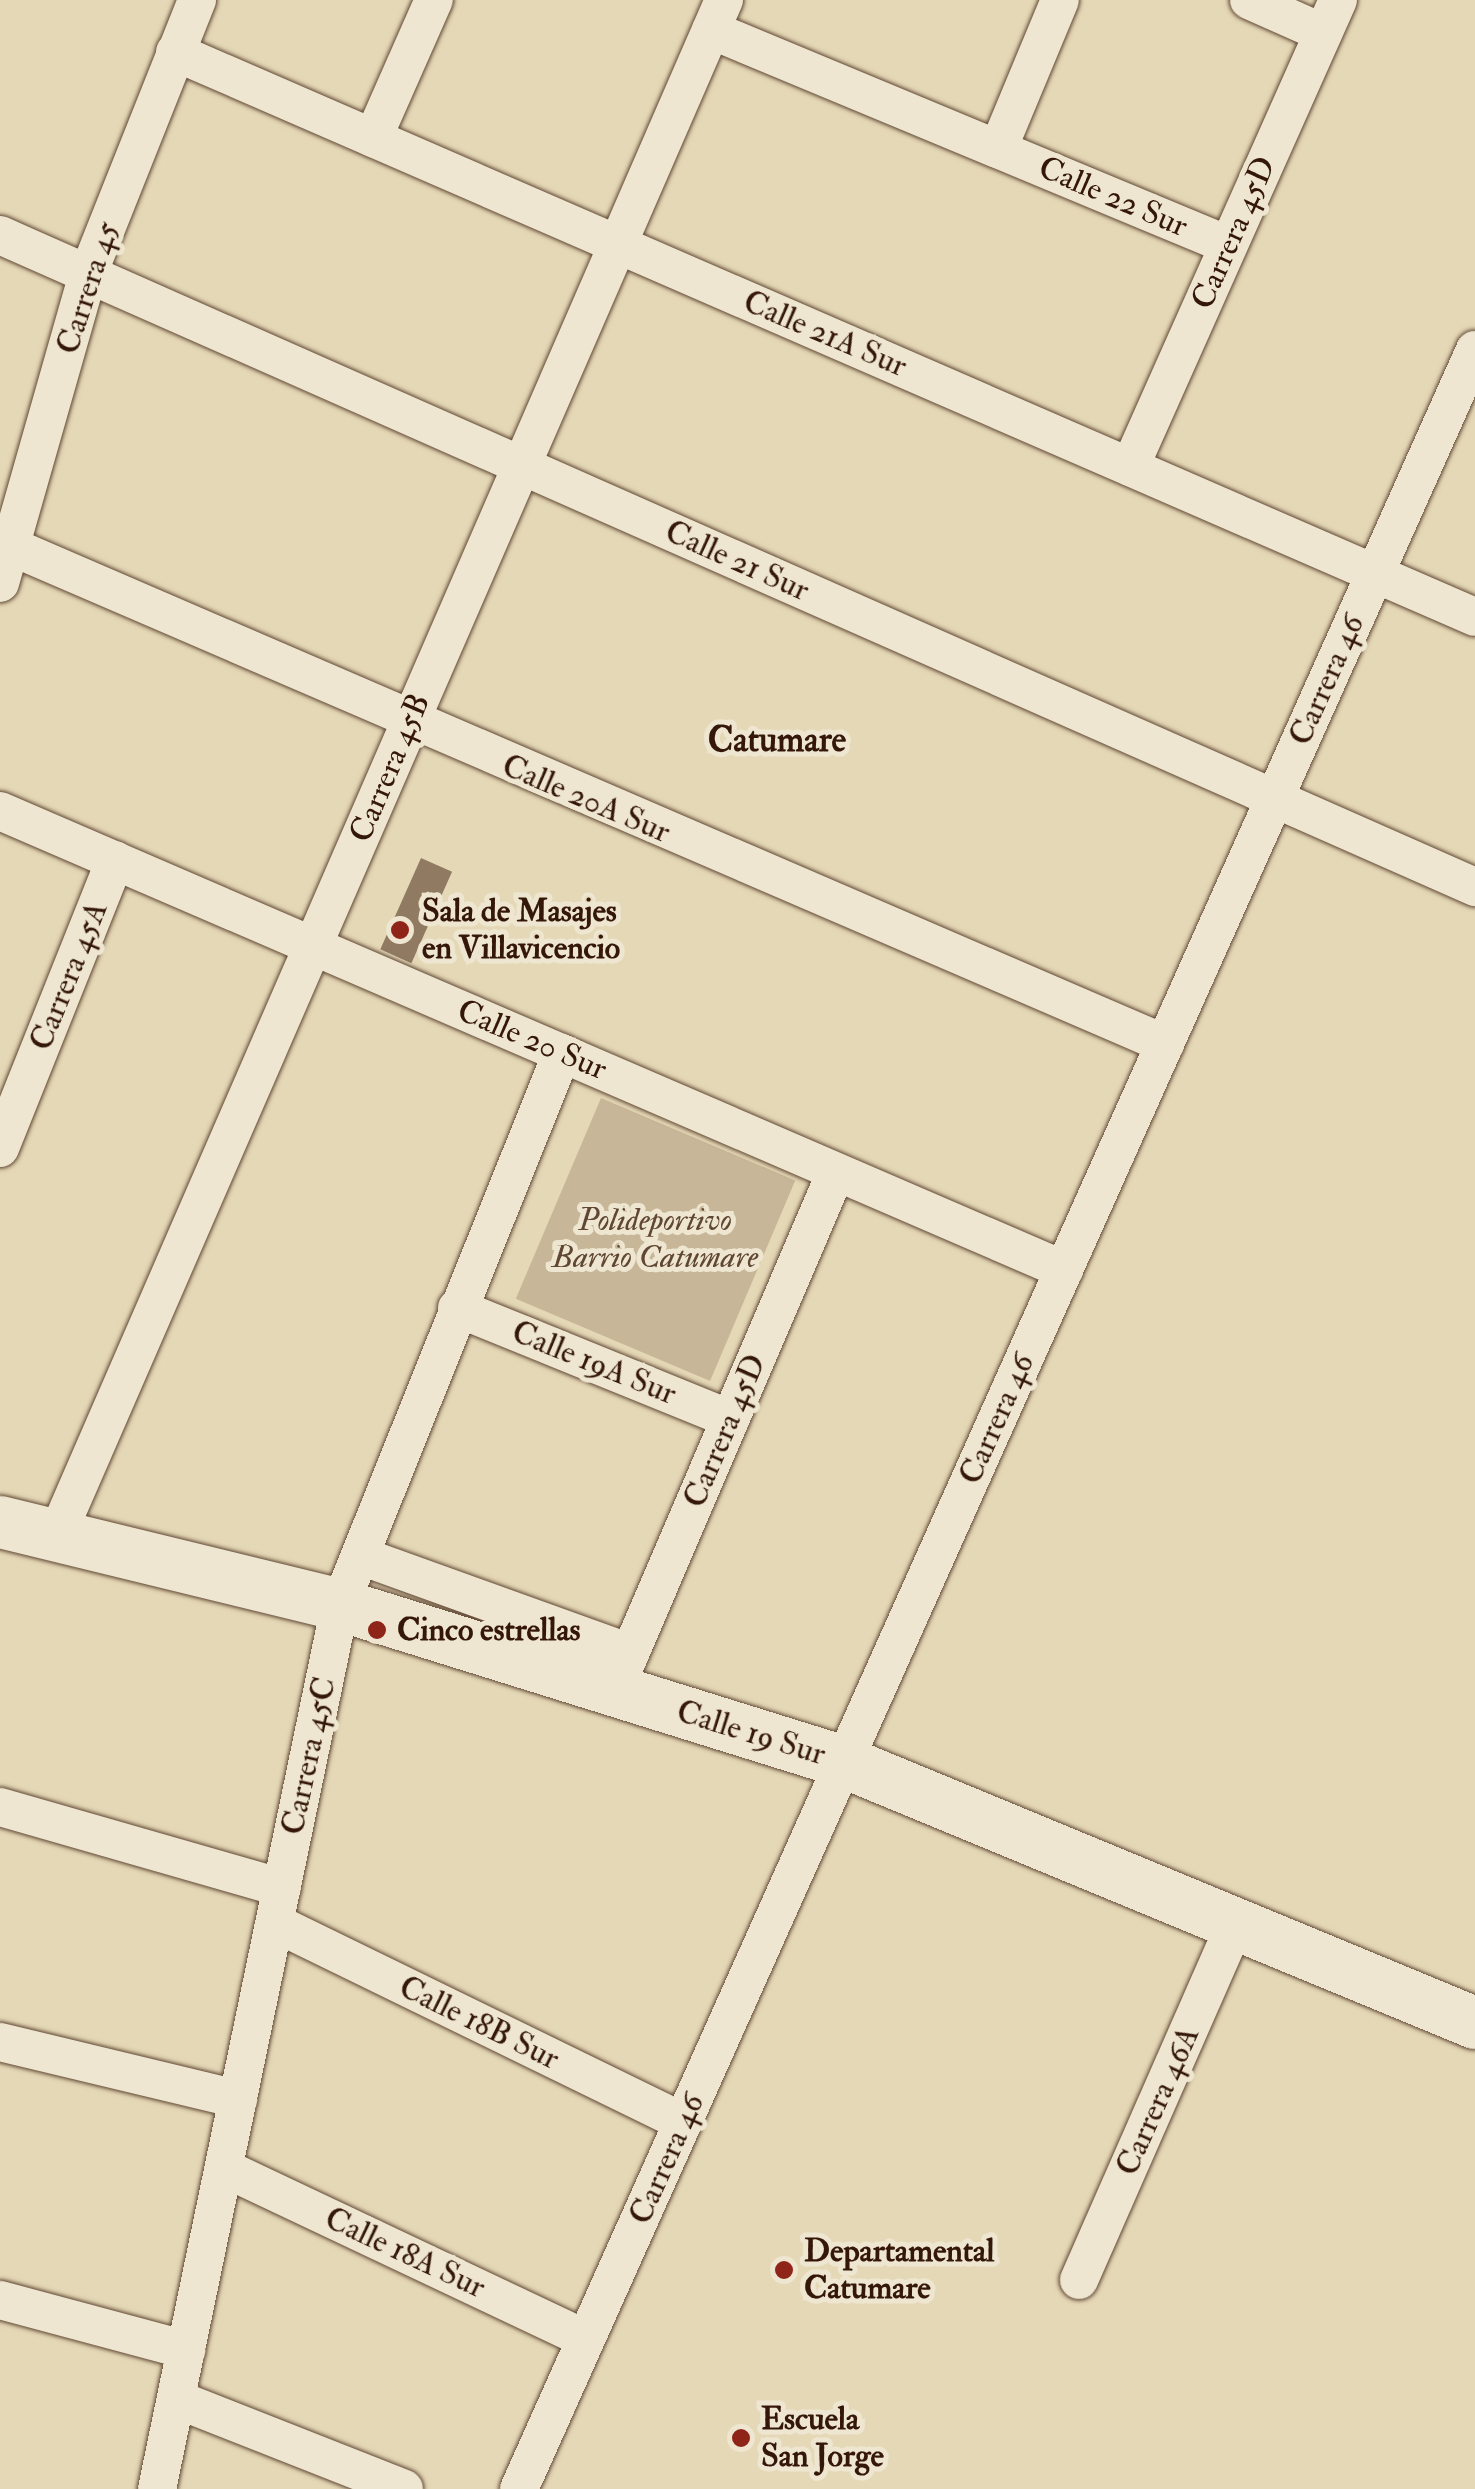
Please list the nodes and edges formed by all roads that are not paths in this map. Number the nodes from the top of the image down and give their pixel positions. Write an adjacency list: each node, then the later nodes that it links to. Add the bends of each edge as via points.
1 (197, 0): 7 (street, Carrera 45)
2 (434, 0): 8 (street)
3 (1060, 0): 9 (street)
4 (1248, 0): 6 (street)
5 (718, 15): 9 (street, Calle 22 Sur); 11 (street, Carrera 45B)
6 (1330, 16): 12 (street, Carrera 45D)
7 (175, 52): 8 (street, Calle 21A Sur); 13 (street, Carrera 45)
8 (373, 138): 11 (street, Calle 21A Sur)
9 (998, 149): 12 (street, Calle 22 Sur)
10 (0, 235): 13 (street, Calle 21 Sur)
11 (618, 244): 15 (street, Carrera 45B); 16 (street, Calle 21A Sur)
12 (1228, 245): 16 (street, Carrera 45D)
13 (88, 274): 15 (street, Calle 21 Sur); 17 (street, Carrera 45)
14 (1475, 350): 18 (street, Carrera 46)
15 (519, 465): 21 (street, Carrera 45B); 22 (street, Calle 21 Sur)
16 (1130, 467): 18 (street, Calle 21A Sur)
17 (10, 546): 19 (street, Carrera 45); 21 (street, Calle 20A Sur)
18 (1375, 574): 20 (street, Calle 21A Sur); 22 (street, Carrera 46)
19 (0, 584)
20 (1475, 617)
21 (410, 724): 26 (street, Carrera 45B); 27 (street, Calle 20A Sur)
22 (1274, 798): 25 (street, Calle 21 Sur); 27 (street, Carrera 46)
23 (0, 811): 24 (street, Calle 20 Sur)
24 (115, 860): 26 (street, Calle 20 Sur); 29 (street, Carrera 45A)
25 (1475, 887)
26 (314, 946): 28 (street, Calle 20 Sur); 35 (street, Carrera 45B)
27 (1165, 1044): 31 (street, Carrera 46)
28 (562, 1053): 30 (street, Calle 20 Sur); 32 (street, Carrera 45C)
29 (0, 1148)
30 (836, 1172): 31 (street, Calle 20 Sur); 33 (street, Carrera 45D)
31 (1064, 1270): 39 (street, Carrera 46)
32 (457, 1308): 33 (street, Calle 19A Sur); 36 (street, Carrera 45C)
33 (730, 1419): 38 (street, Carrera 45D)
34 (0, 1522): 35 (street, Calle 19 Sur)
35 (56, 1537): 37 (street, Calle 19 Sur)
36 (360, 1556): 37 (street, Carrera 45C); 38 (street)
37 (340, 1606): 38 (street, Calle 19 Sur); 41 (street, Carrera 45C)
38 (622, 1672): 39 (street, Calle 19 Sur)
39 (844, 1762): 42 (street, Calle 19 Sur); 46 (street, Carrera 46)
40 (0, 1807): 41 (street, Calle 18B Sur)
41 (278, 1906): 45 (street, Carrera 45C); 46 (street, Calle 18B Sur)
42 (1236, 1922): 43 (street, Calle 19 Sur); 48 (street, Carrera 46A)
43 (1475, 2022)
44 (0, 2042): 45 (street)
45 (238, 2100): 47 (street, Carrera 45C)
46 (683, 2122): 50 (street, Carrera 46)
47 (224, 2168): 50 (street, Calle 18A Sur); 51 (street, Carrera 45C)
48 (1079, 2280)
49 (0, 2300): 51 (street)
50 (586, 2339): 55 (street, Carrera 46)
51 (186, 2350): 52 (street, Carrera 45C)
52 (176, 2399): 53 (street, Carrera 45C); 54 (street)
53 (157, 2489)
54 (404, 2489)
55 (519, 2489)

